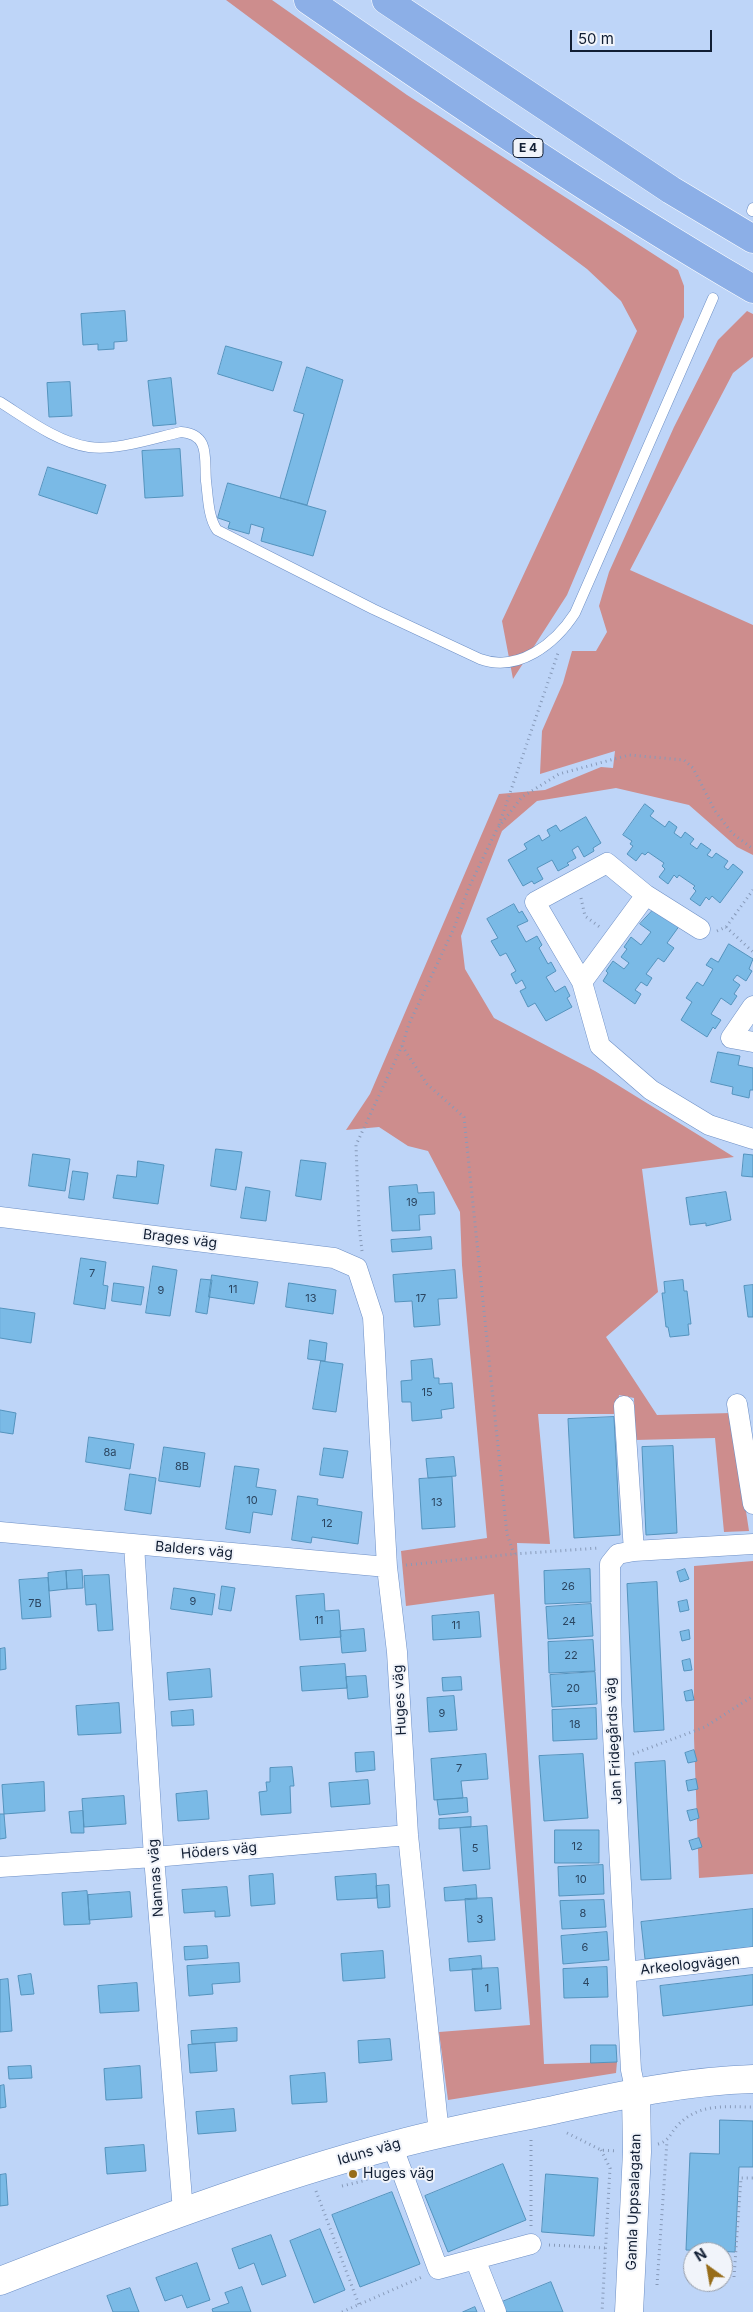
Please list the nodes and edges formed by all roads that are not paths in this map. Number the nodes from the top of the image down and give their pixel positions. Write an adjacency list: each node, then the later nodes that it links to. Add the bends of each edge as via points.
1 (308, 0): 4 (highway, E 4, via 557,166)
2 (386, 0): 3 (highway, via 671,190)
3 (753, 238)
4 (753, 289)
5 (713, 298): 6 (lane, via 575,613 547,644 525,659 501,664 480,659 373,609 217,530 213,524 206,480 206,451 189,433 89,447 55,435)
6 (0, 402)
7 (646, 895): 8 (street); 9 (street); 9 (street, via 607,863 535,902)
8 (700, 929)
9 (582, 982): 12 (street, via 600,1046 659,1095 709,1125)
10 (753, 1006): 11 (street, via 731,1038)
11 (753, 1042)
12 (753, 1139)
13 (0, 1217): 14 (street, Brages väg, via 334,1258)
14 (357, 1268): 22 (street, Huges väg, via 373,1317)
15 (738, 1404): 17 (street)
16 (624, 1406): 21 (street, Jan Fridegårds väg)
17 (753, 1504)
18 (0, 1532): 20 (street, Balders väg)
19 (753, 1544): 21 (street)
20 (134, 1545): 22 (street, Balders väg); 24 (street, Nannas väg)
21 (626, 1552): 27 (street, Jan Fridegårds väg, via 610,1564 611,1697)
22 (387, 1566): 23 (street, Huges väg, via 397,1652)
23 (408, 1834): 24 (street, Höders väg); 30 (street, Huges väg)
24 (154, 1857): 25 (street, Höders väg); 32 (street, Nannas väg)
25 (0, 1866)
26 (753, 1958): 27 (street, Arkeologvägen)
27 (626, 1972): 29 (street, Jan Fridegårds väg, via 631,2070)
28 (753, 2079): 29 (street, Iduns väg, via 714,2080)
29 (636, 2093): 30 (street, Iduns väg); 37 (street, Gamla Uppsalagatan, via 637,2152)
30 (439, 2134): 31 (street, Iduns väg)
31 (396, 2155): 32 (street, Iduns väg, via 240,2191); 34 (street, via 438,2269)
32 (183, 2210): 35 (street, Iduns väg)
33 (531, 2244): 34 (street)
34 (475, 2259): 36 (street)
35 (0, 2281)
36 (496, 2312)
37 (628, 2312)

